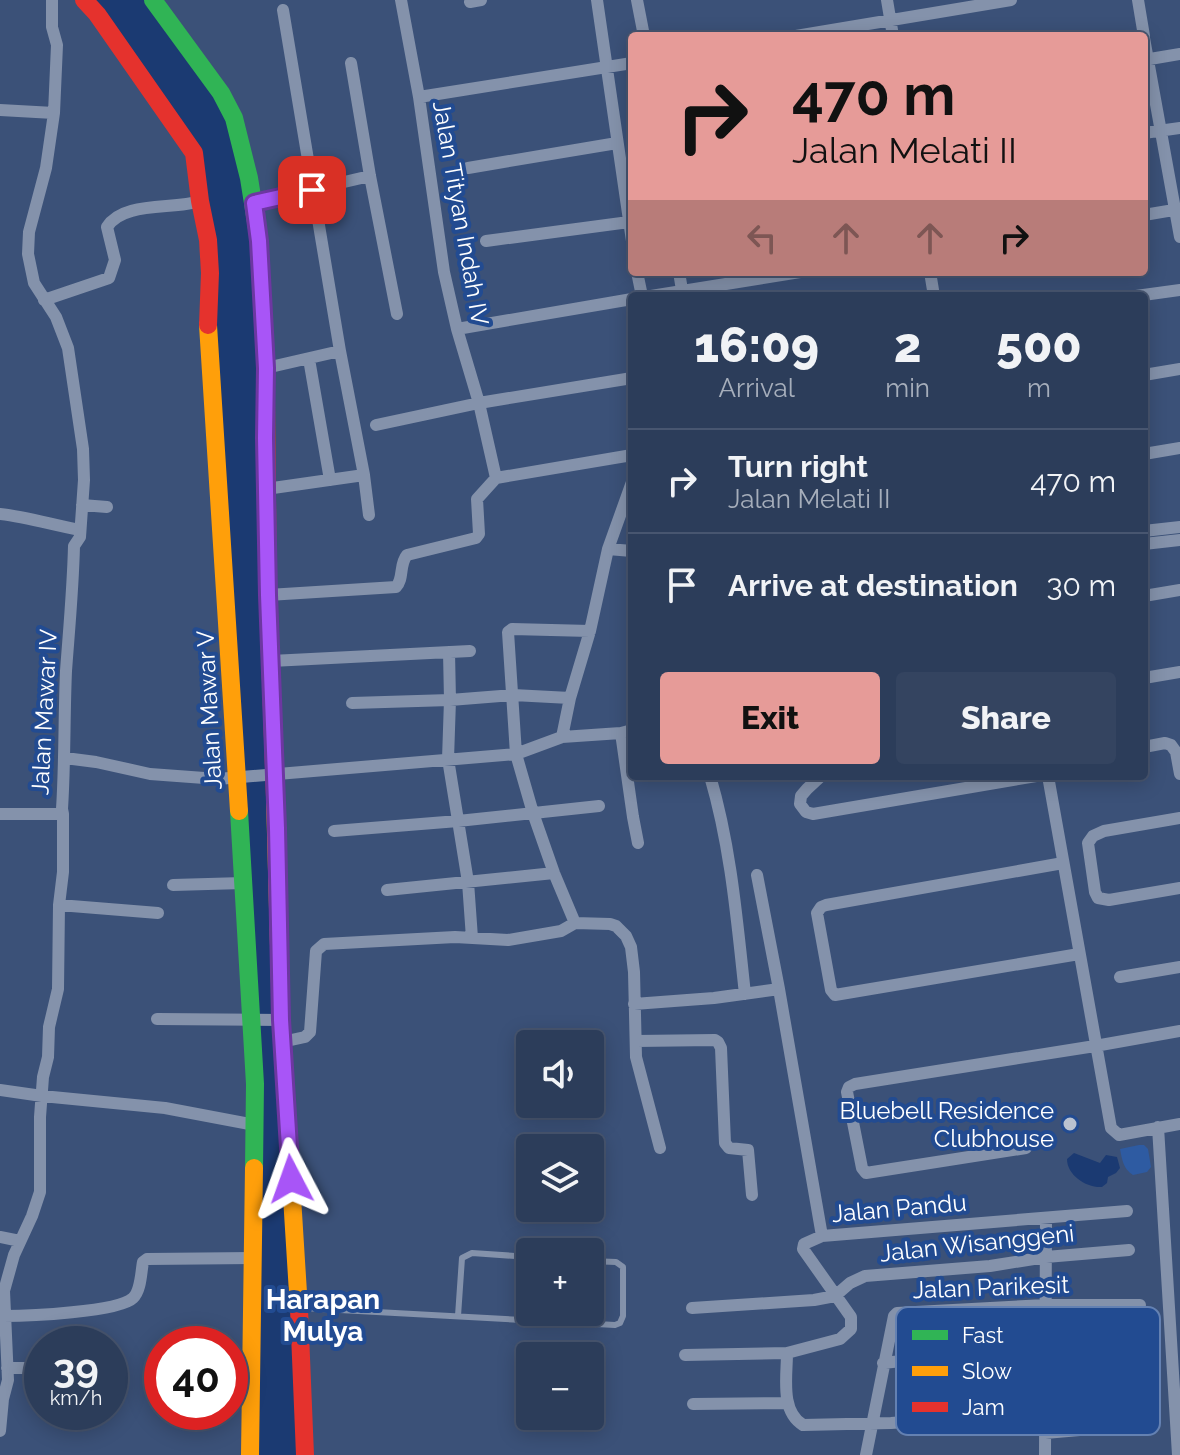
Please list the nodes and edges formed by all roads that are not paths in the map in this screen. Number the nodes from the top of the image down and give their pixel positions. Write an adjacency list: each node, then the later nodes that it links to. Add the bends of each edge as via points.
1 (52, 0): 24 (street, Jalan Mawar IV, via 57,45)
2 (84, 0): 32 (street, Jalan Mawar V, via 194,153)
3 (153, 0): 33 (street, via 228,106)
4 (401, 0): 22 (street, Jalan Tityan Indah IV)
5 (597, 0): 20 (street)
6 (637, 0): 12 (street)
7 (887, 0): 11 (street)
8 (1011, 0): 11 (street)
9 (1138, 0): 15 (street)
10 (283, 10): 31 (street)
11 (890, 20): 13 (street); 14 (street)
12 (643, 32)
13 (820, 32)
14 (892, 32)
15 (1143, 32)
16 (1180, 54): 17 (street)
17 (1148, 60)
18 (351, 63): 30 (street)
19 (628, 64): 20 (street)
20 (606, 67): 22 (street); 28 (street)
21 (1148, 69): 26 (street)
22 (419, 97): 47 (street, Jalan Tityan Indah IV)
23 (0, 110): 24 (street)
24 (54, 113): 44 (street, Jalan Mawar IV, via 28,243 30,270)
25 (1180, 128): 26 (street)
26 (1161, 130): 27 (street); 34 (street)
27 (1148, 132)
28 (617, 143): 29 (street); 36 (street)
29 (468, 168)
30 (370, 176): 31 (street); 46 (street)
31 (312, 190): 33 (street); 48 (street)
32 (200, 201): 44 (street, via 128,211 111,221 107,227 115,260 109,278); 97 (street, Jalan Mawar V, via 208,240 210,366)
33 (254, 203): 50 (street)
34 (1178, 209): 35 (street); 38 (street)
35 (1148, 214)
36 (628, 215)
37 (628, 222): 39 (street)
38 (1180, 237)
39 (486, 241)
40 (779, 276): 42 (street)
41 (1180, 290): 43 (street)
42 (693, 292)
43 (1148, 294)
44 (44, 300): 64 (street, Jalan Mawar IV, via 68,348 83,449)
45 (628, 300): 47 (street)
46 (397, 314)
47 (457, 329): 54 (street, Jalan Tityan Indah IV)
48 (339, 347): 49 (street); 59 (street)
49 (309, 359): 50 (street); 61 (street)
50 (266, 368): 62 (street)
51 (1180, 369): 52 (street)
52 (1148, 374)
53 (628, 379): 54 (street)
54 (479, 403): 55 (street); 60 (street, Jalan Tityan Indah IV)
55 (376, 425)
56 (1180, 448): 57 (street)
57 (1148, 453)
58 (628, 456): 60 (street)
59 (364, 475): 61 (street); 67 (street)
60 (496, 478): 76 (street, via 477,499 476,538 404,557 397,586)
61 (330, 480): 62 (street)
62 (266, 489): 76 (street)
63 (628, 493): 73 (street)
64 (82, 505): 65 (street); 69 (street, Jalan Mawar IV)
65 (107, 507)
66 (0, 514): 69 (street)
67 (369, 515)
68 (1180, 527): 70 (street)
69 (80, 530): 93 (street, Jalan Mawar IV, via 74,546)
70 (1148, 531)
71 (1180, 540): 72 (street)
72 (1148, 544)
73 (608, 549): 74 (street); 78 (street)
74 (628, 551)
75 (1180, 590): 77 (street)
76 (268, 595): 81 (street)
77 (1148, 595)
78 (590, 631): 84 (street, via 510,629); 85 (street)
79 (470, 651): 80 (street)
80 (449, 652): 81 (street); 86 (street)
81 (271, 661): 95 (street)
82 (1180, 672): 83 (street)
83 (1148, 677)
84 (513, 695): 85 (street); 86 (street); 91 (street)
85 (570, 698): 89 (street)
86 (450, 700): 87 (street); 94 (street)
87 (352, 703)
88 (626, 732): 89 (street); 92 (street)
89 (562, 737): 91 (street)
90 (1148, 746): 96 (street, via 1171,745)
91 (516, 754): 94 (street); 104 (street)
92 (628, 756)
93 (65, 758): 97 (street, via 150,774); 106 (street, Jalan Mawar IV)
94 (448, 759): 95 (street); 108 (street)
95 (275, 774): 97 (street); 130 (street)
96 (1180, 774)
97 (237, 777): 115 (street, Jalan Mawar V)
98 (630, 780): 110 (street)
99 (711, 780): 127 (street, via 730,860)
100 (817, 780): 101 (street, via 800,804 813,814)
101 (1013, 780)
102 (1049, 780): 111 (street)
103 (599, 806): 104 (street)
104 (533, 813): 108 (street); 112 (street)
105 (0, 814): 106 (street)
106 (63, 814): 119 (street, Jalan Mawar IV)
107 (1180, 818): 117 (street, via 1104,831 1088,843 1098,898)
108 (458, 821): 109 (street); 114 (street)
109 (334, 831)
110 (638, 843)
111 (1063, 863): 123 (street); 123 (street, via 826,905 817,913 835,995)
112 (554, 873): 114 (street); 121 (street)
113 (757, 875): 126 (street)
114 (468, 882): 118 (street); 122 (street)
115 (243, 883): 116 (street); 130 (street, Jalan Mawar V)
116 (173, 885)
117 (1180, 888)
118 (387, 890)
119 (59, 905): 120 (street); 136 (street, Jalan Mawar IV, via 58,989)
120 (158, 913)
121 (575, 923): 122 (street, via 561,931 508,940); 128 (street, via 610,924 626,936)
122 (472, 938): 133 (street, via 324,944 316,951 310,1032)
123 (1079, 954): 134 (street)
124 (1180, 967): 125 (street)
125 (1120, 977)
126 (779, 989): 127 (street); 147 (street)
127 (745, 994): 128 (street)
128 (634, 1004): 132 (street)
129 (157, 1019): 130 (street)
130 (267, 1020): 133 (street); 138 (street, Jalan Mawar V)
131 (1180, 1031): 134 (street)
132 (636, 1041): 140 (street); 142 (street, via 718,1042 725,1143 748,1150)
133 (282, 1042): 159 (street)
134 (1095, 1046): 139 (street, via 1113,1131 1119,1135); 141 (street, via 855,1084 847,1092 866,1173)
135 (0, 1090): 136 (street)
136 (42, 1096): 138 (street, via 165,1108); 149 (street, Jalan Mawar IV, via 40,1192)
137 (1180, 1124): 139 (street)
138 (255, 1125): 153 (street, Jalan Mawar V)
139 (1158, 1127): 146 (street)
140 (660, 1148)
141 (1026, 1148)
142 (752, 1195)
143 (1127, 1211): 144 (street, Jalan Pandu)
144 (1046, 1218): 147 (street, Jalan Pandu); 152 (street)
145 (1180, 1220): 146 (street)
146 (1165, 1223): 164 (street)
147 (822, 1236): 155 (street, Jalan Pandu, via 803,1249)
148 (0, 1237): 149 (street)
149 (20, 1241): 162 (street, Jalan Mawar IV, via 4,1291)
150 (1129, 1250): 152 (street, Jalan Wisanggeni)
151 (516, 1256): 163 (lane, via 472,1253 462,1258)
152 (1046, 1257): 155 (street, Jalan Wisanggeni, via 865,1276); 156 (street)
153 (253, 1258): 162 (street, via 147,1259 137,1294 128,1302); 179 (street, Jalan Mawar V)
154 (604, 1262): 166 (lane, via 623,1267 623,1316 620,1323)
155 (835, 1296): 160 (street); 167 (street, Jalan Pandu, via 851,1317 851,1329 840,1339)
156 (1045, 1305): 157 (street, Jalan Parikesit); 158 (street, Jalan Parikesit)
157 (1140, 1305)
158 (1008, 1307)
159 (299, 1308): 163 (lane); 180 (street)
160 (692, 1308)
161 (896, 1314): 170 (street, Jalan Parikesit)
162 (4, 1316): 171 (street, Jalan Mawar IV)
163 (458, 1316): 165 (lane)
164 (1175, 1316): 175 (street)
165 (516, 1319)
166 (604, 1324)
167 (787, 1353): 168 (street, Jalan Pandu); 173 (street)
168 (685, 1355)
169 (896, 1362): 170 (street)
170 (883, 1363): 177 (street)
171 (7, 1368): 172 (street); 178 (street, Jalan Mawar IV)
172 (24, 1368)
173 (787, 1403): 174 (street); 177 (street, via 803,1425)
174 (693, 1404)
175 (1178, 1406): 182 (street)
176 (896, 1421): 177 (street)
177 (871, 1423): 181 (street)
178 (0, 1431)
179 (250, 1455)
180 (305, 1455)
181 (866, 1455)
182 (1178, 1455)

